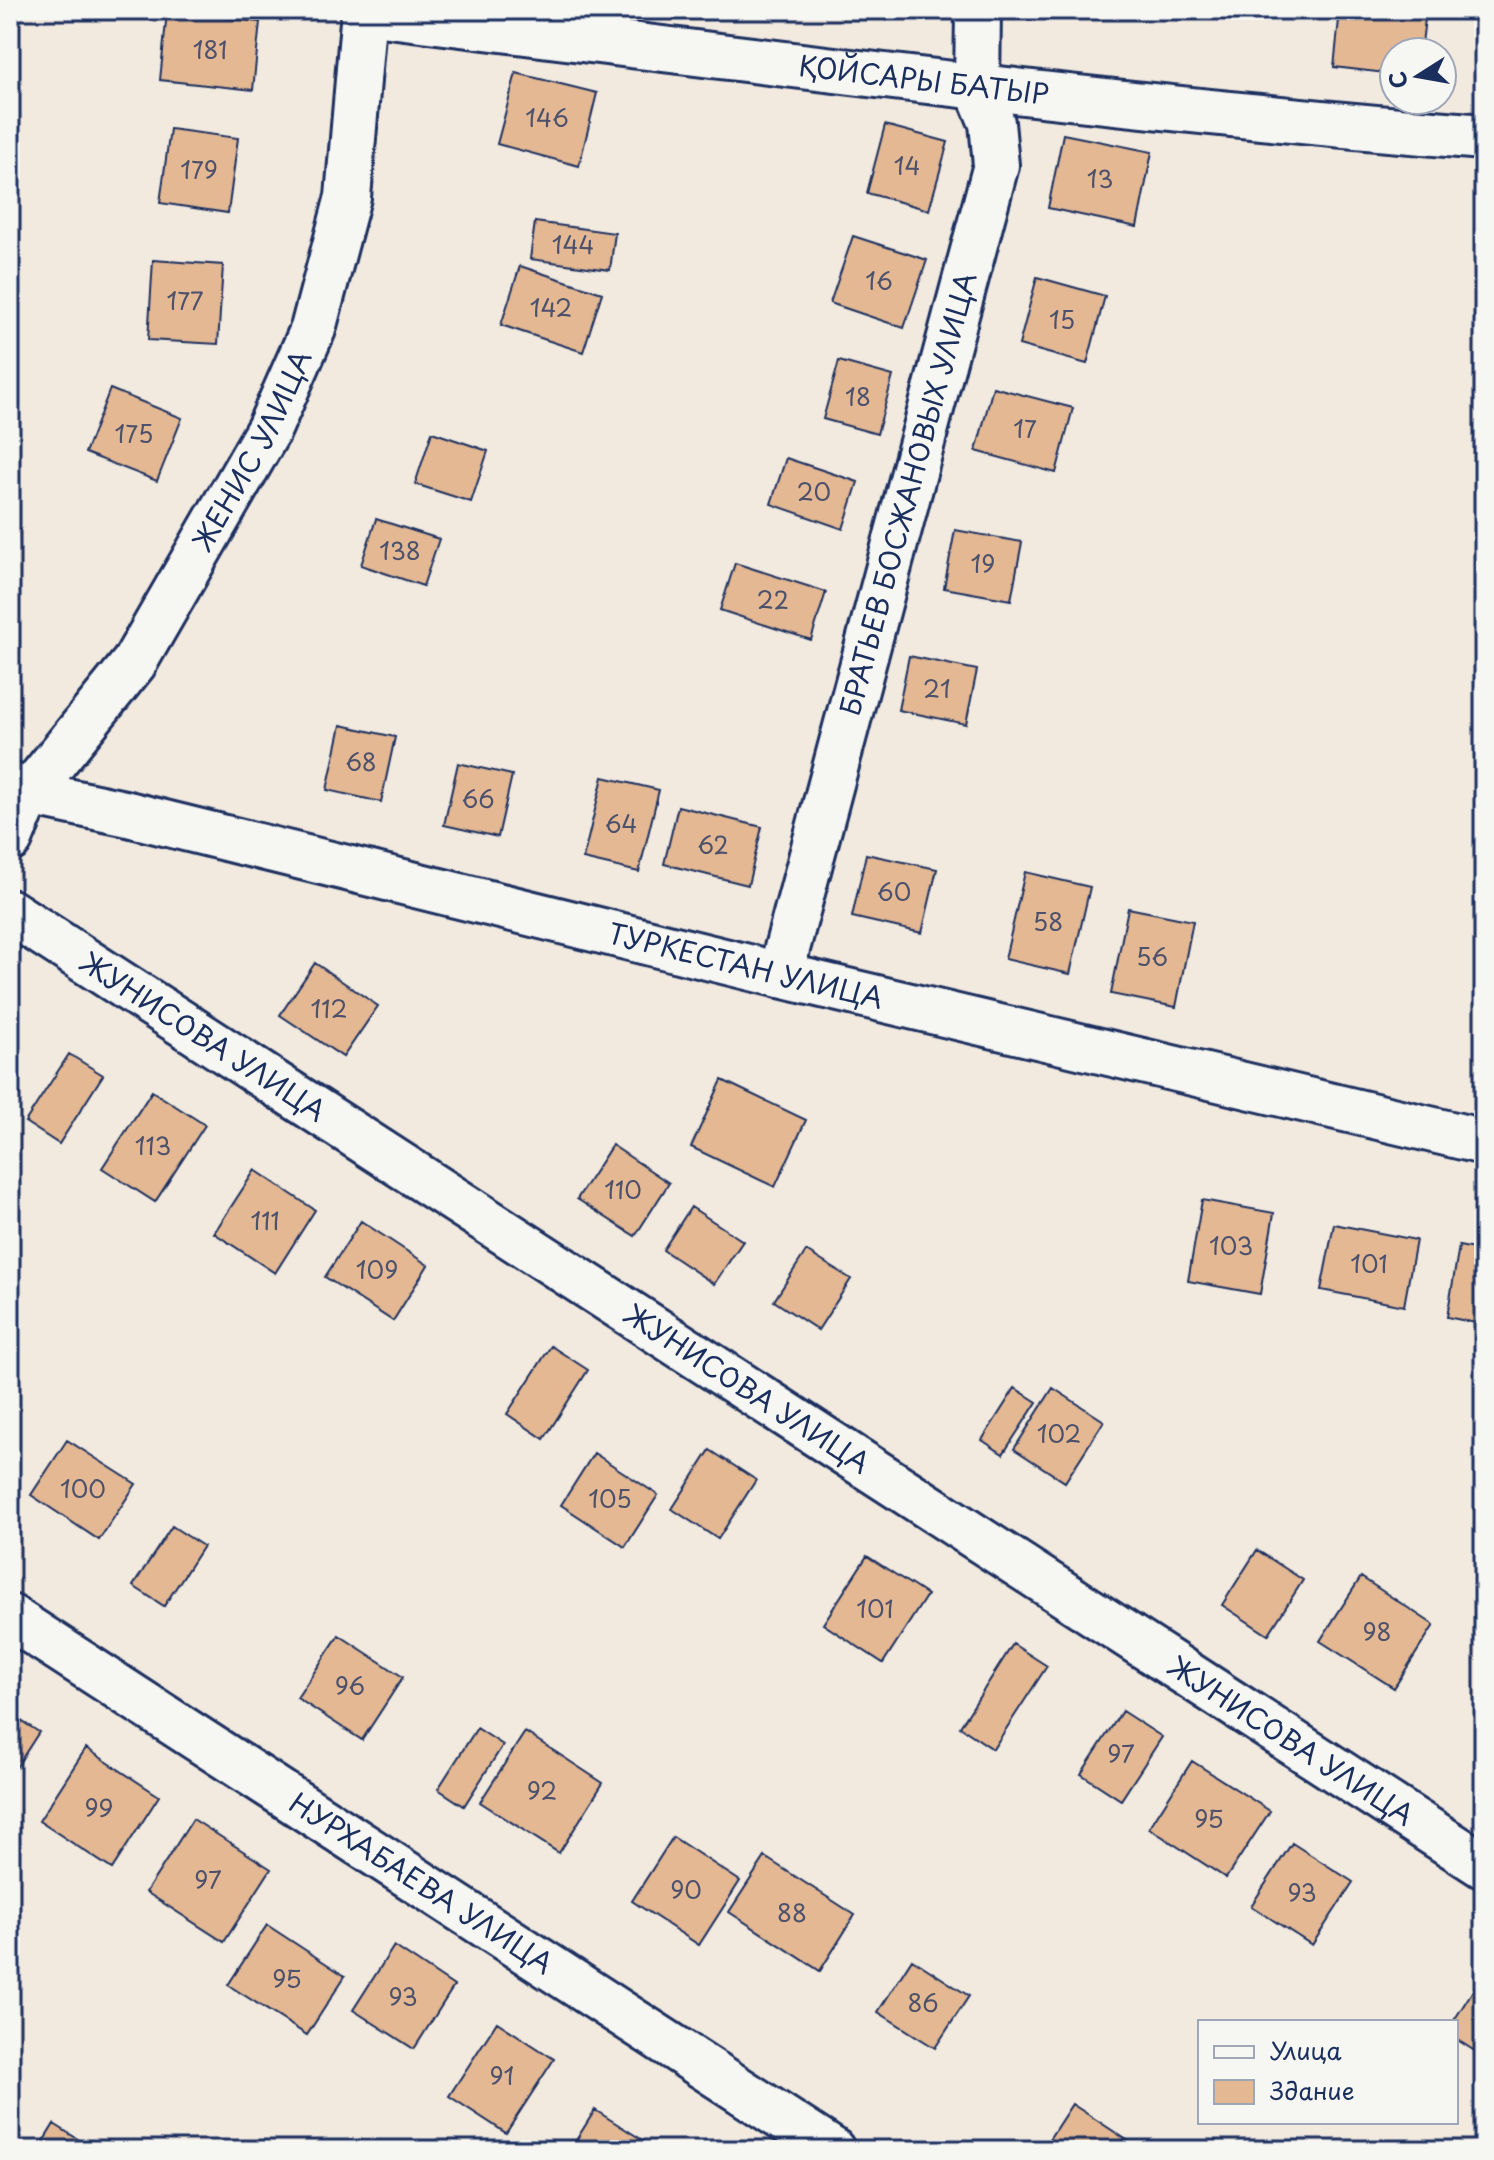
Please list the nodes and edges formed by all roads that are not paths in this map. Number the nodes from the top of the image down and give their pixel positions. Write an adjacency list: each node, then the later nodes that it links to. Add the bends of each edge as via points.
1 (978, 10): 3 (street, БРАТЬЕВ БОСЖАНОВЫХ УЛИЦА)
2 (364, 11): 3 (street, ҚОЙСАРЫ БАТЫР); 5 (street, ЖЕНИС УЛИЦА, via 348,197 313,329 269,429 134,663)
3 (977, 87): 4 (street, ҚОЙСАРЫ БАТЫР); 8 (street, БРАТЬЕВ БОСЖАНОВЫХ УЛИЦА, via 992,123 996,165)
4 (1484, 137)
5 (20, 789): 6 (street, ЖЕНИС УЛИЦА); 8 (street, ТУРКЕСТАН УЛИЦА)
6 (10, 839)
7 (10, 912): 11 (street, ЖУНИСОВА УЛИЦА)
8 (780, 975): 9 (street, ТУРКЕСТАН УЛИЦА)
9 (1484, 1142)
10 (10, 1617): 12 (street, НУРХАБАЕВА УЛИЦА)
11 (1484, 1866)
12 (832, 2150)

